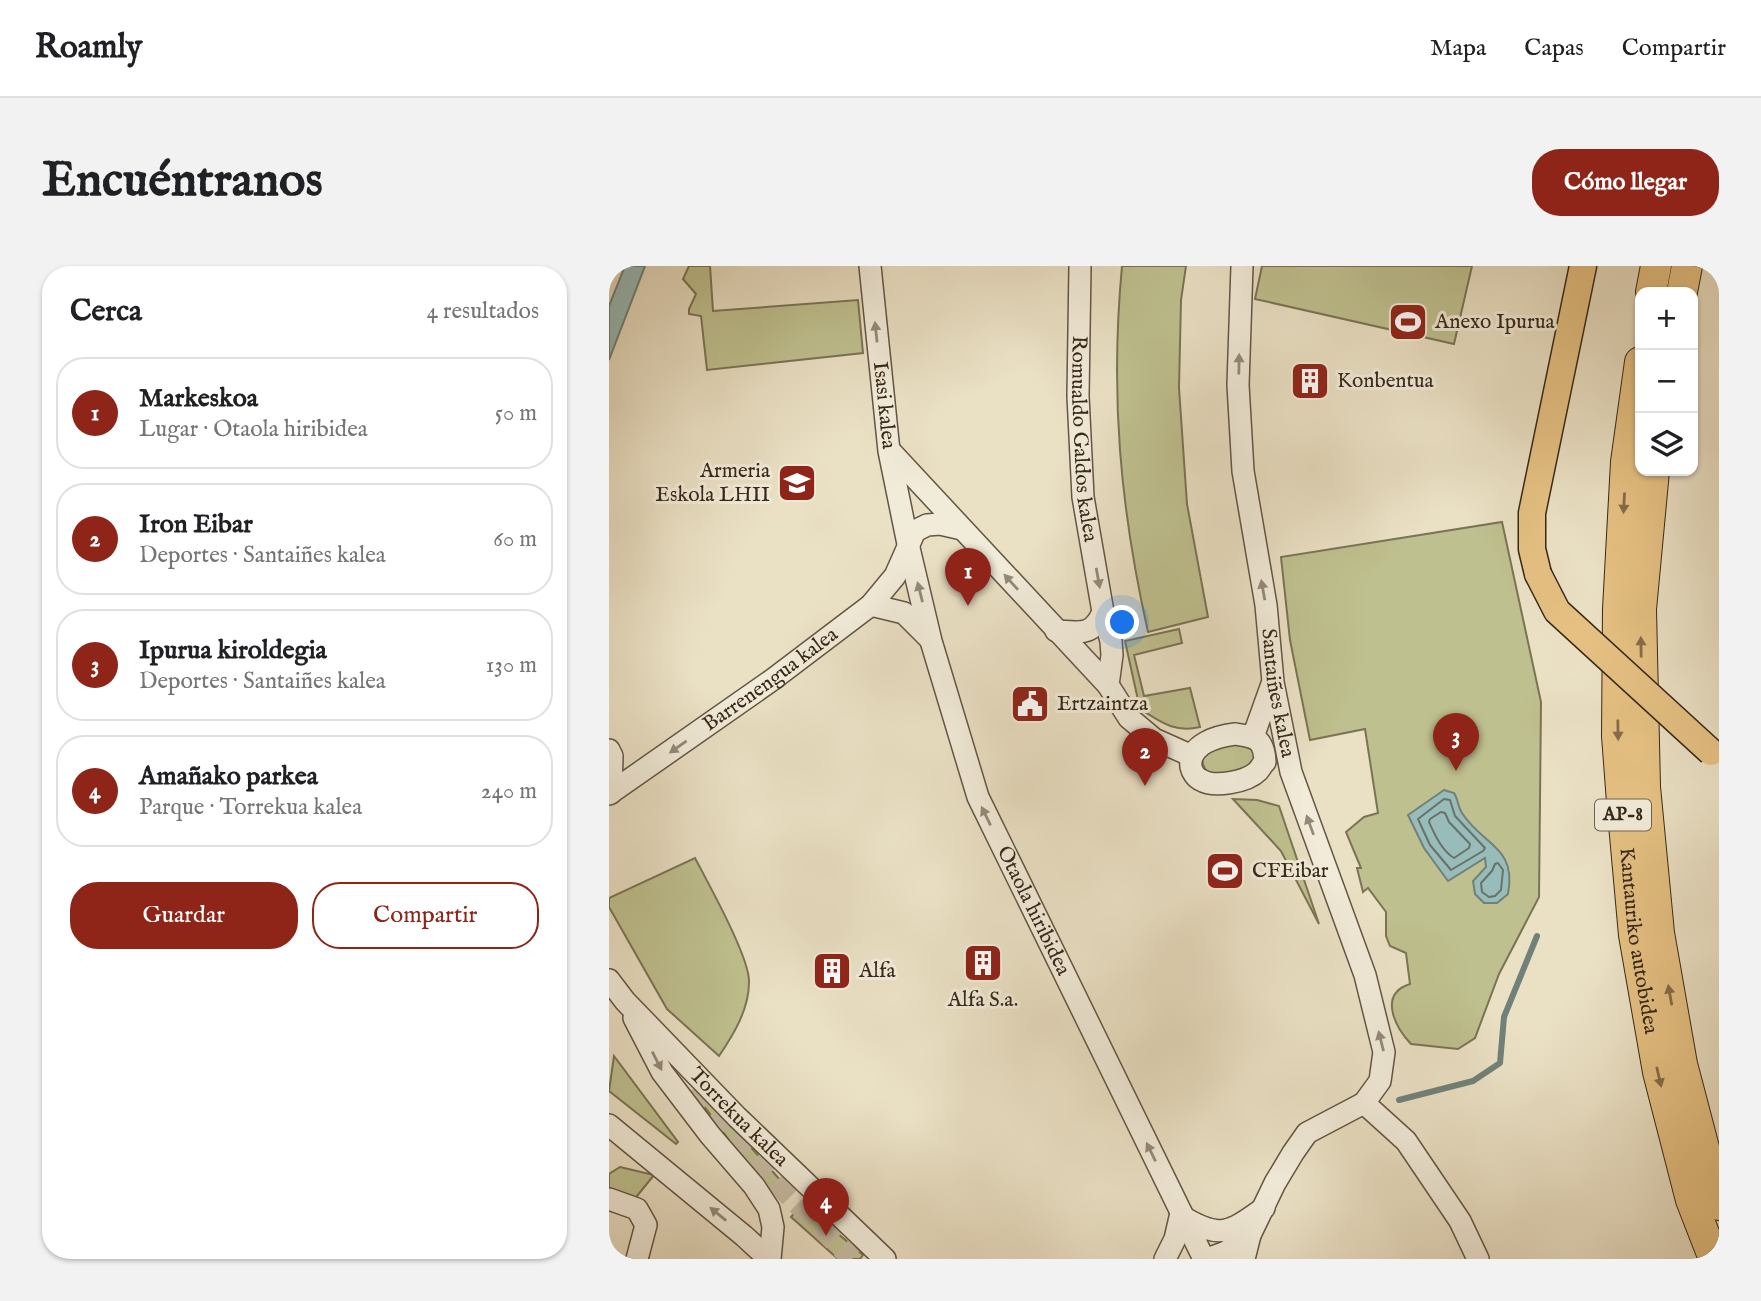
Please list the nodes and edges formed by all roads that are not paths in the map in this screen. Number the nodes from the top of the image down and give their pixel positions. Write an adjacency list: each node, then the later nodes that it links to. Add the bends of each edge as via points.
1 (870, 266): 10 (street, Isasi kalea, one-way to 1)
2 (1080, 266): 15 (street, Romualdo Galdos kalea, one-way to 15, via 1078,396 1083,497)
3 (1242, 266): 18 (street, Santaiñes kalea, one-way to 3, via 1266,605 1243,471 1238,385)
4 (1583, 266): 22 (main road, bridge, via 1532,513 1532,549 1538,574 1557,611)
5 (1656, 266): 7 (highway)
6 (1687, 266): 8 (highway)
7 (1652, 287)
8 (1683, 287)
9 (1635, 398): 43 (highway, Kantauriko autobidea / AP-8, one-way to 43, via 1626,462 1618,609 1617,736 1634,935 1658,1072 1691,1200)
10 (889, 450): 12 (street); 13 (street, Isasi kalea)
11 (1654, 476): 32 (highway, Kantauriko autobidea / AP-8, one-way to 11, via 1675,1025 1659,933 1645,787 1641,609)
12 (962, 529): 13 (street, via 927,525 915,531); 16 (street, one-way to 12)
13 (908, 544): 14 (street, Barrenengua kalea, via 895,576); 17 (street, Otaola hiribidea, one-way to 13)
14 (871, 604): 17 (street, via 904,613); 26 (street, Barrenengua kalea, one-way to 26)
15 (1103, 612): 16 (street, via 1098,624 1086,633); 19 (street, Romualdo Galdos kalea, via 1112,655)
16 (1056, 631): 19 (street)
17 (932, 641): 34 (street, Otaola hiribidea, one-way to 17, via 978,797)
18 (1273, 682): 20 (street); 25 (street, Santaiñes kalea)
19 (1108, 685): 23 (street, via 1129,718 1154,739)
20 (1253, 737): 23 (street, via 1214,738); 24 (street)
21 (609, 750): 26 (street)
22 (1715, 755)
23 (1192, 756): 24 (street, via 1195,775 1202,782 1213,783 1251,775 1259,771)
24 (1265, 758): 25 (street)
25 (1291, 772): 29 (street, Santaiñes kalea, one-way to 25, via 1380,1081 1384,1052 1365,975)
26 (610, 793)
27 (609, 980): 28 (street)
28 (625, 1001): 37 (street, one-way to 37, via 662,1072 769,1209 773,1227); 38 (street, Torrekua kalea)
29 (1364, 1103): 33 (street, via 1307,1133 1275,1183); 42 (street, via 1406,1141 1460,1221)
30 (609, 1125): 37 (street, one-way to 30)
31 (609, 1199): 36 (street, via 637,1209 646,1225)
32 (1719, 1205)
33 (1266, 1207): 34 (street, via 1223,1231 1201,1228); 35 (street)
34 (1182, 1215): 39 (street); 40 (street, Otaola hiribidea)
35 (1250, 1235): 40 (street, via 1226,1252); 41 (street)
36 (637, 1259)
37 (769, 1259)
38 (885, 1259)
39 (1165, 1259)
40 (1205, 1259)
41 (1244, 1259)
42 (1478, 1259)
43 (1714, 1259)

